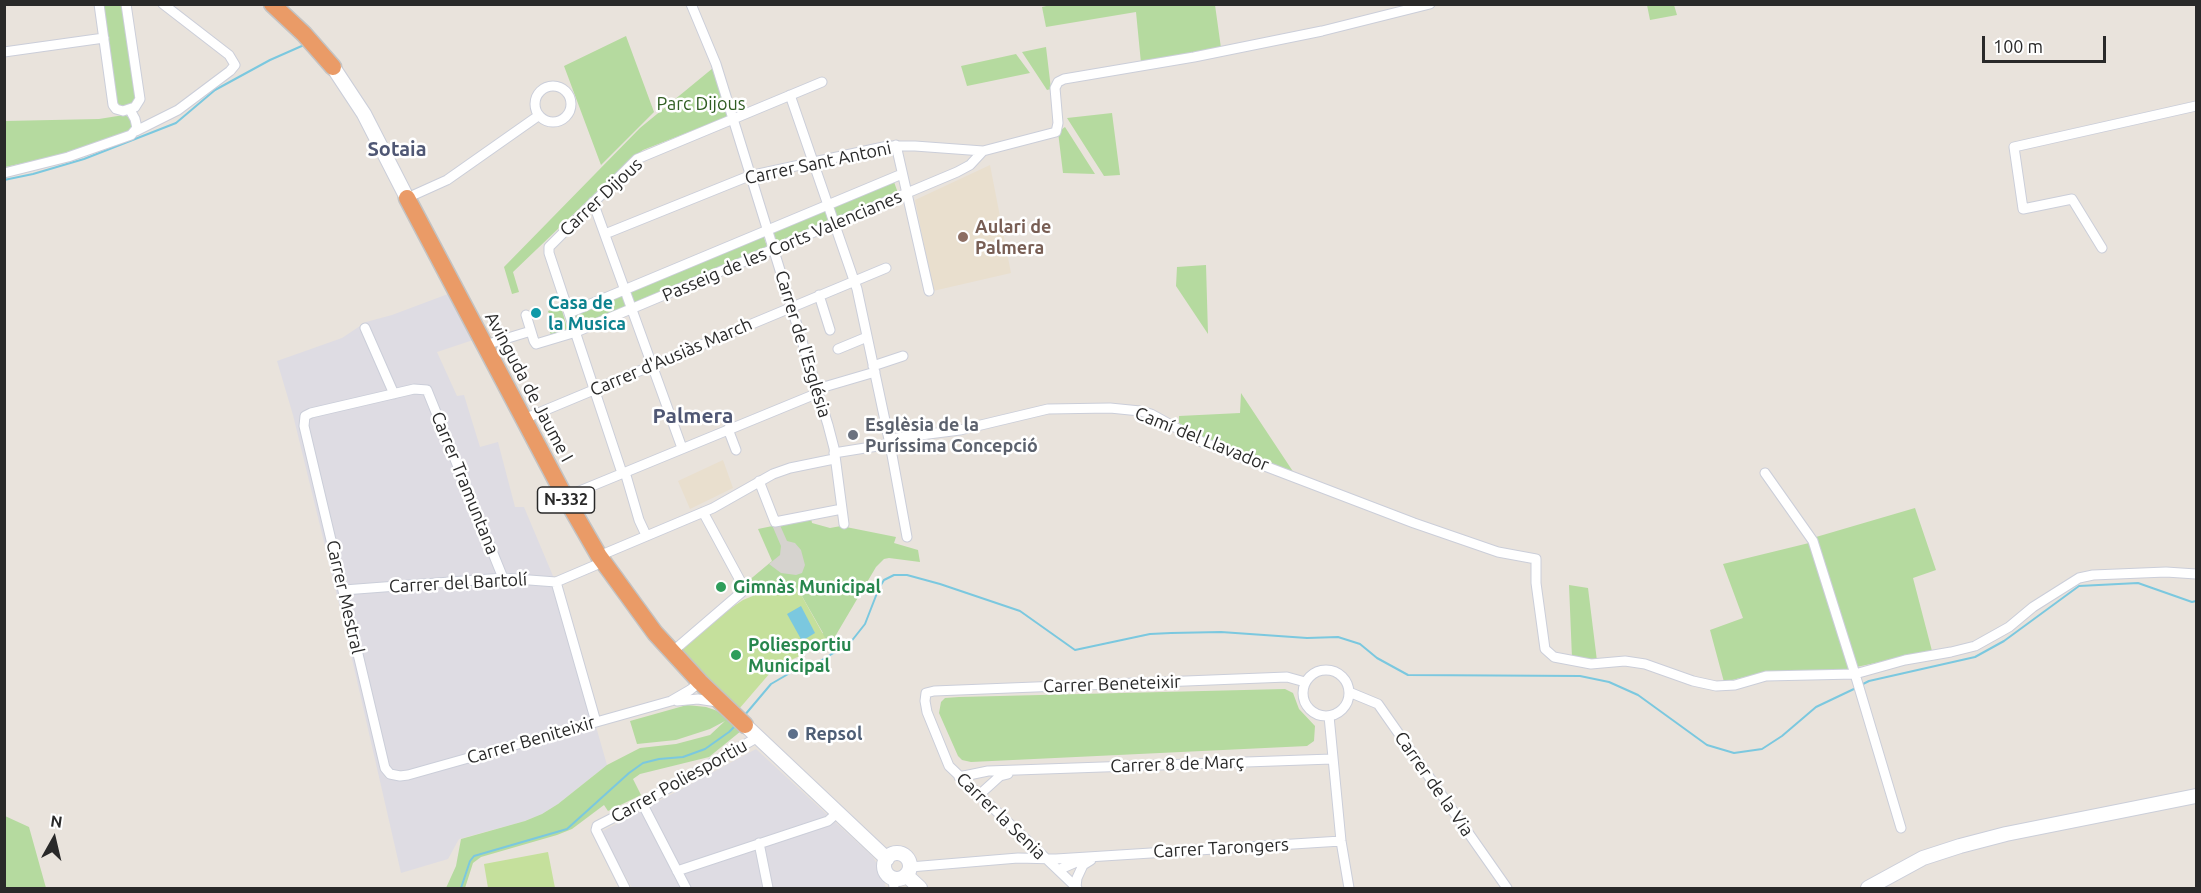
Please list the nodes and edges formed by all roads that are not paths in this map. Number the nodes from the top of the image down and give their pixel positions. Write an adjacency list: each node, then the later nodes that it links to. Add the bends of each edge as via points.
1 (99, 4): 7 (street)
2 (126, 4): 13 (street, via 140,99)
3 (163, 4): 16 (street, via 235,63 178,110)
4 (272, 4): 9 (highway)
5 (691, 4): 15 (street, Carrer de l'Església, via 716,64)
6 (1430, 4): 18 (street, Carrer Sant Antoni, via 1194,57 1064,79 1055,88 1056,132)
7 (104, 38): 8 (street); 13 (street, via 113,105 119,110)
8 (4, 52)
9 (333, 67): 24 (main road, via 364,114)
10 (822, 82): 11 (street, Carrer Dijous)
11 (790, 95): 15 (street, Carrer Dijous); 19 (street)
12 (2196, 106): 30 (street, via 2014,147 2023,208 2072,199)
13 (130, 110): 16 (street)
14 (538, 116): 14 (street, via 551,123 567,117 571,106 566,91 554,86 542,89 534,103); 24 (street, via 447,180)
15 (732, 118): 22 (street, Carrer de l'Església); 25 (street, Carrer Dijous, via 637,159)
16 (136, 131): 20 (street, via 68,157)
17 (896, 145): 18 (street, Carrer Sant Antoni); 19 (street, Carrer Sant Antoni); 21 (street)
18 (983, 152): 23 (street, Passeig de les Corts Valencianes, via 964,169)
19 (814, 162): 22 (street, Carrer Sant Antoni); 26 (street)
20 (4, 173)
21 (902, 174): 23 (street); 26 (street, Passeig de les Corts Valencianes)
22 (749, 176): 28 (street, Carrer de l'Església); 29 (street, Carrer Sant Antoni)
23 (906, 194): 27 (street, Passeig de les Corts Valencianes); 35 (street)
24 (407, 198): 46 (highway, Avinguda de Jaume I / N-332)
25 (593, 202): 29 (street); 39 (street, Carrer Dijous, via 549,247)
26 (828, 205): 27 (street); 28 (street, Passeig de les Corts Valencianes)
27 (835, 225): 31 (street, Passeig de les Corts Valencianes); 33 (street)
28 (766, 230): 31 (street, Carrer de l'Església); 34 (street, Passeig de les Corts Valencianes)
29 (605, 234): 34 (street)
30 (2102, 248)
31 (773, 251): 37 (street, Carrer de l'Església); 38 (street, Passeig de les Corts Valencianes)
32 (886, 268): 33 (street, Carrer d'Ausiàs March)
33 (854, 281): 36 (street, Carrer d'Ausiàs March); 45 (street)
34 (625, 289): 38 (street); 39 (street, Passeig de les Corts Valencianes)
35 (929, 291)
36 (819, 295): 37 (street, Carrer d'Ausiàs March); 42 (street)
37 (791, 306): 49 (street, Carrer d'Ausiàs March); 52 (street, Carrer de l'Església)
38 (632, 309): 44 (street, Passeig de les Corts Valencianes); 49 (street)
39 (569, 313): 44 (street)
40 (526, 315): 43 (street)
41 (364, 328): 53 (street)
42 (830, 330)
43 (531, 332): 44 (street, via 536,344); 46 (street)
44 (576, 332): 51 (street)
45 (867, 337): 47 (street); 50 (street)
46 (485, 345): 54 (highway, Avinguda de Jaume I / N-332)
47 (838, 349)
48 (903, 356): 50 (street)
49 (652, 364): 51 (street, Carrer d'Ausiàs March); 57 (street)
50 (874, 369): 52 (street); 56 (street)
51 (594, 390): 54 (street, Carrer d'Ausiàs March); 61 (street)
52 (818, 391): 55 (street); 59 (street, Carrer de l'Església)
53 (394, 394): 71 (street, Carrer Tramuntana, via 425,389 428,392); 73 (street, Carrer Mestral, via 311,413 304,418)
54 (524, 419): 63 (highway, Avinguda de Jaume I / N-332)
55 (728, 429): 57 (street); 58 (street)
56 (890, 441): 59 (street, Camí del Llavador); 68 (street); 75 (street, Camí del Llavador, via 960,430 1048,409 1129,409 1151,414 1202,442 1414,523 1498,552 1536,559 1545,649 1554,657 1591,664 1645,664 1716,686 1735,686 1766,676)
57 (682, 448): 61 (street)
58 (736, 450)
59 (834, 456): 62 (street, Camí del Llavador); 64 (street, Carrer de l'Església)
60 (1766, 472): 75 (street, via 1813,541)
61 (623, 473): 63 (street); 67 (street)
62 (759, 481): 64 (street, via 775,522); 65 (street, Carrer del Bartolí)
63 (564, 497): 69 (highway, Avinguda de Jaume I / N-332)
64 (842, 509): 66 (street, Carrer de l'Església)
65 (703, 512): 67 (street, Carrer del Bartolí); 74 (street, via 743,591)
66 (844, 524)
67 (646, 535): 69 (street, Carrer del Bartolí)
68 (907, 537)
69 (601, 559): 72 (street, Carrer del Bartolí); 74 (highway, Avinguda de Jaume I / N-332)
70 (2196, 574): 75 (street, via 2079,578 1975,646 1905,660)
71 (503, 578): 72 (street, Carrer del Bartolí); 73 (street, Carrer del Bartolí)
72 (555, 582): 84 (street)
73 (344, 590): 89 (street, Carrer Mestral, via 385,768)
74 (672, 652): 77 (highway, Avinguda de Jaume I / N-332)
75 (1856, 677): 95 (street)
76 (1305, 682): 78 (street, via 1314,672 1334,671 1345,679); 81 (street, Carrer Beneteixir, via 1287,677 934,691 926,693); 83 (street, via 1304,703 1314,713)
77 (704, 685): 79 (street, Carrer Beniteixir, via 701,695); 80 (street, Carrer Beniteixir); 82 (highway, Avinguda de Jaume I / N-332)
78 (1349, 692): 83 (street, via 1341,711); 110 (street, Carrer de la Via, via 1378,704)
79 (692, 699): 80 (street, Carrer Beniteixir); 82 (street, Carrer Beniteixir)
80 (671, 701): 84 (street, Carrer Beniteixir)
81 (925, 701): 90 (street, Carrer la Senia, via 943,754)
82 (726, 707): 85 (highway, Avinguda de Jaume I / N-332)
83 (1329, 716): 87 (street)
84 (596, 722): 89 (street, Carrer Beniteixir, via 408,774)
85 (745, 725): 86 (main road)
86 (758, 737): 93 (street, Carrer Poliesportiu); 94 (main road)
87 (1332, 759): 88 (street, Carrer 8 de Març); 96 (street)
88 (1022, 770): 90 (street, Carrer 8 de Març); 91 (street, Carrer 8 de Març, via 1000,776)
89 (390, 774)
90 (959, 777): 91 (street, Carrer la Senia)
91 (979, 795): 99 (street, Carrer la Senia)
92 (2196, 796): 111 (main road, via 1960,846 1923,858)
93 (642, 803): 102 (street); 104 (street, Carrer Poliesportiu, via 596,830)
94 (838, 812): 97 (street, via 828,821); 100 (main road)
95 (1901, 828)
96 (1341, 841): 98 (street, Carrer Tarongers); 109 (street)
97 (759, 843): 102 (street); 106 (street)
98 (1101, 855): 99 (street, Carrer Tarongers); 101 (street, Carrer Tarongers); 108 (street, via 1083,864)
99 (1044, 858): 101 (street, Carrer la Senia); 103 (street, Carrer Tarongers, via 1018,858)
100 (887, 859): 103 (main road, via 885,870); 103 (main road, via 900,854 908,859)
101 (1058, 870): 108 (street, Carrer la Senia)
102 (677, 871): 105 (street)
103 (901, 877): 107 (main road)
104 (626, 888)
105 (686, 888)
106 (768, 888)
107 (920, 888)
108 (1077, 888)
109 (1349, 888)
110 (1507, 888)
111 (1868, 888)

